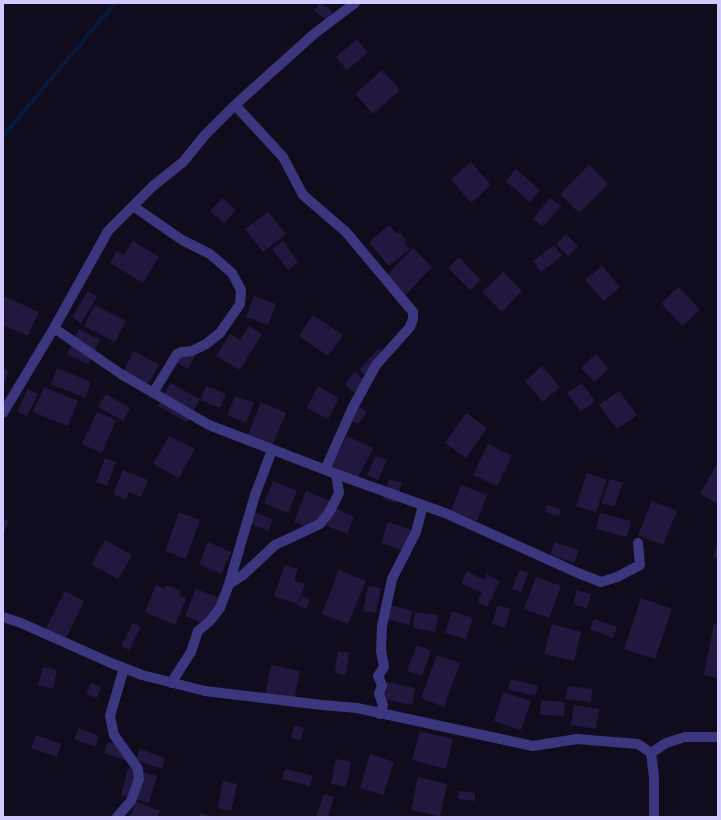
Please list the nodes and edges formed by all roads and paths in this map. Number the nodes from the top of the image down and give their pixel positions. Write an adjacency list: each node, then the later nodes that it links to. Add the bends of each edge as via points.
1 (355, 3): 2 (street, via 314,34)
2 (235, 105): 3 (street, via 183,162); 8 (street, via 284,157 303,194 346,232 413,312 410,327 376,365 353,407)
3 (132, 206): 4 (street, via 108,231); 5 (street, via 182,240 210,254 232,273 242,290 240,304 220,333 192,351 177,354)
4 (54, 328): 5 (street); 6 (street)
5 (153, 393): 7 (street, via 209,425)
6 (3, 413)
7 (272, 450): 8 (street); 12 (street, via 255,495)
8 (325, 470): 9 (street)
9 (336, 474): 10 (street); 12 (street, via 339,493 320,524 275,545 243,575)
10 (423, 505): 11 (street, via 602,582 640,565); 16 (street, via 416,532 392,579 382,626 381,651 384,667 378,676 382,685 379,694 383,704)
11 (638, 543)
12 (229, 584): 15 (street, via 220,608 198,631 191,652)
13 (3, 617): 14 (street)
14 (124, 668): 15 (street); 19 (street, via 110,716 114,735 138,769 139,779 131,801)
15 (171, 683): 16 (street, via 205,691 357,708)
16 (380, 714): 18 (street, via 533,746 577,739 638,744)
17 (718, 736): 18 (street, via 685,737 666,743)
18 (651, 753): 20 (street)
19 (117, 817)
20 (654, 817)

